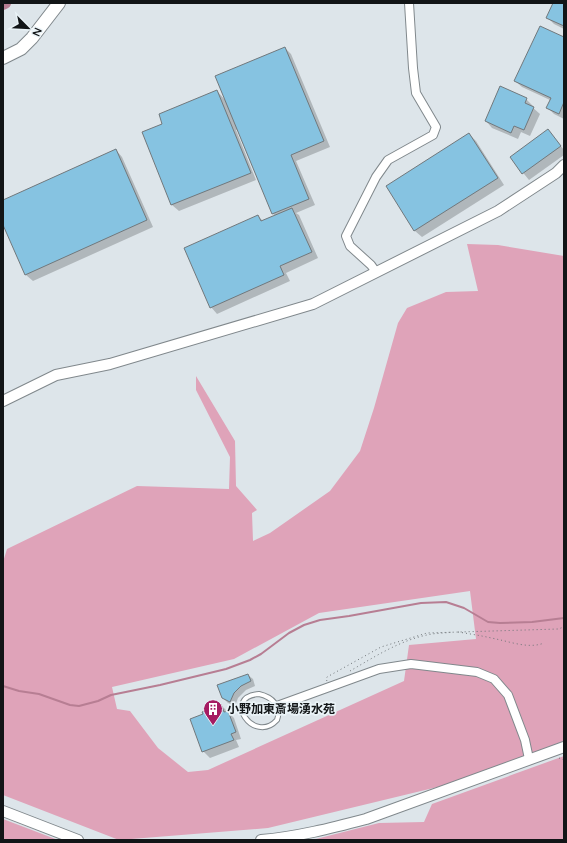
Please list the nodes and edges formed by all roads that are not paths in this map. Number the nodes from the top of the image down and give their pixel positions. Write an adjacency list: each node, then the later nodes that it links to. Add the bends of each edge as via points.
1 (59, 3): 3 (main road, via 21,49)
2 (409, 3): 5 (street, via 416,93 436,127 433,135 388,160 376,176 346,236 350,246)
3 (3, 58)
4 (564, 165): 5 (street, via 498,211)
5 (376, 272): 6 (street, via 313,304 110,364 56,374)
6 (3, 401)
7 (277, 706): 7 (lane, via 277,720 274,724 264,727 248,722 242,713 242,703 249,696 259,694 270,698); 9 (street, via 379,669 411,664 477,672 494,679 508,695 525,740)
8 (564, 747): 9 (street)
9 (528, 759): 12 (street, via 366,819 333,828)
10 (3, 811): 11 (street)
11 (78, 840)
12 (261, 840)

